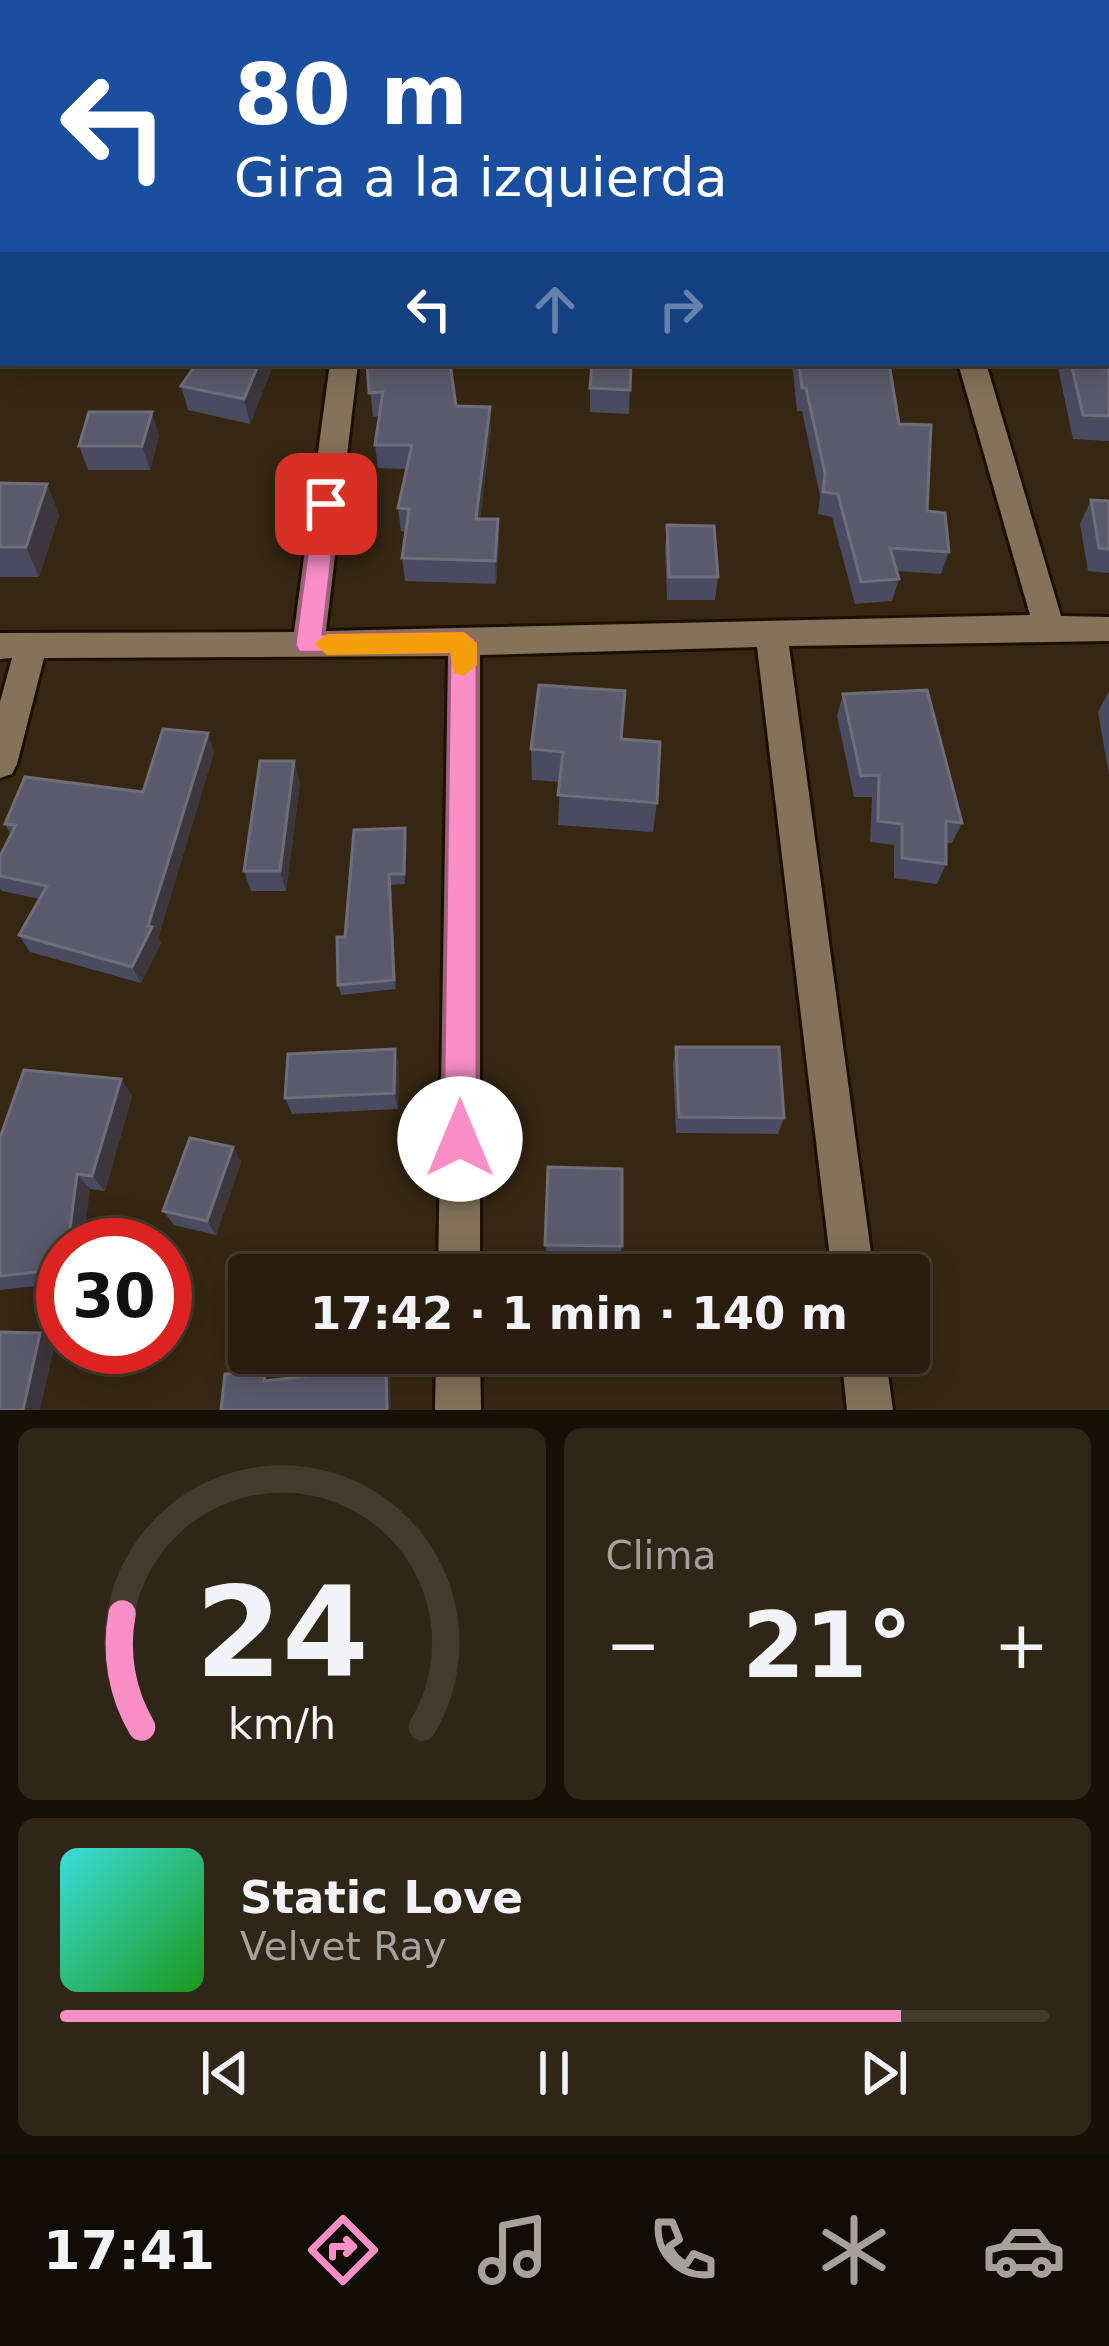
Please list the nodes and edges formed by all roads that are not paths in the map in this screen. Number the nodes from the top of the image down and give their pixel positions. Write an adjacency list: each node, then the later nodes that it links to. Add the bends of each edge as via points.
1 (344, 366): 7 (street)
2 (973, 366): 3 (street)
3 (1048, 628): 4 (street); 5 (street)
4 (1109, 628)
5 (771, 633): 6 (street); 11 (street)
6 (464, 643): 7 (street); 10 (street)
7 (308, 645): 8 (street)
8 (16, 647): 9 (street)
9 (0, 764)
10 (459, 1254)
11 (850, 1254)
12 (458, 1374): 14 (street)
13 (866, 1374): 15 (street)
14 (458, 1410)
15 (871, 1410)

